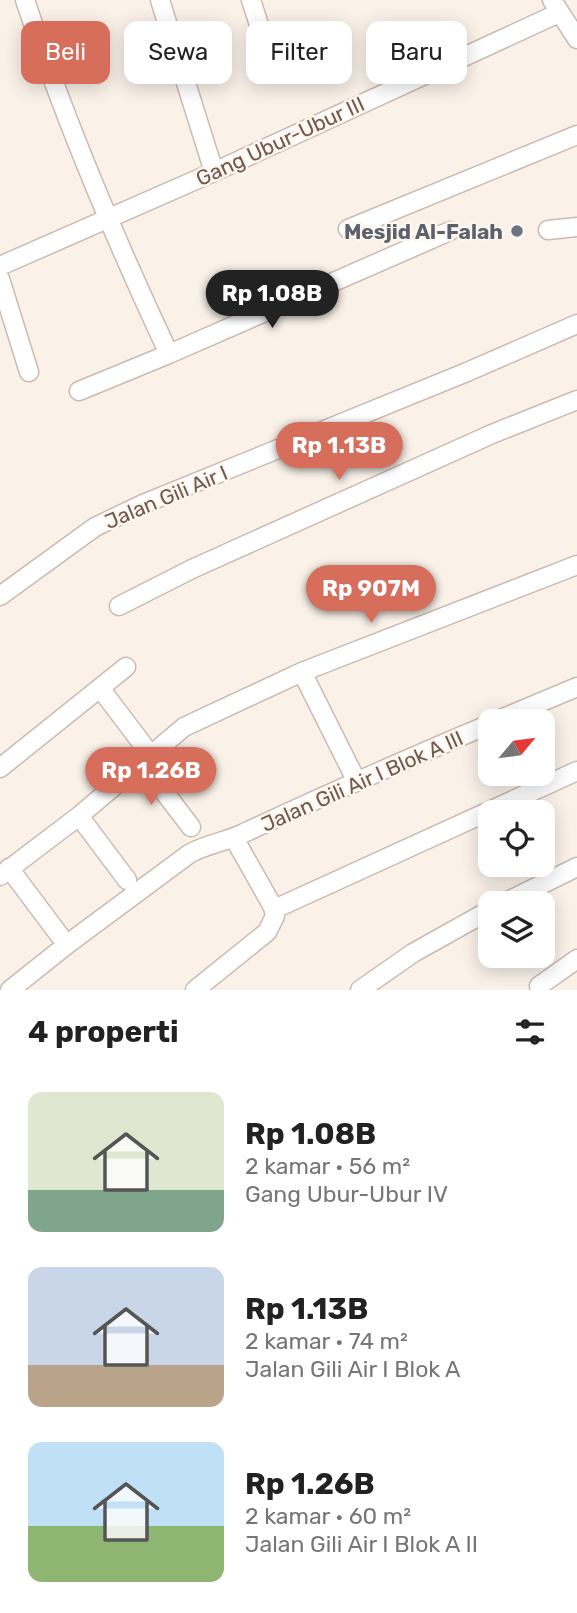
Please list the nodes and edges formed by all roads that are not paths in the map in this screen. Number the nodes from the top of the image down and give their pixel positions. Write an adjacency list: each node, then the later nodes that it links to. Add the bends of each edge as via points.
1 (25, 0): 9 (street)
2 (160, 0): 8 (street)
3 (251, 0): 5 (street)
4 (555, 6): 6 (street); 8 (street, Gang Ubur-Ubur III)
5 (258, 21)
6 (577, 39)
7 (577, 135): 11 (street)
8 (214, 172): 9 (street, Gang Ubur-Ubur III)
9 (107, 219): 14 (street, Gang Ubur-Ubur III); 17 (street)
10 (577, 227): 12 (street)
11 (348, 229)
12 (548, 230)
13 (450, 232): 17 (street)
14 (0, 266)
15 (0, 279): 18 (street)
16 (577, 324): 22 (street, Jalan Gili Air I, via 95,527)
17 (169, 354): 19 (street)
18 (29, 372)
19 (79, 391)
20 (577, 400): 23 (street, via 492,434)
21 (577, 565): 25 (street)
22 (0, 596)
23 (119, 606)
24 (126, 667): 27 (street)
25 (302, 672): 30 (street, via 184,727); 33 (street)
26 (577, 687): 28 (street)
27 (100, 688): 30 (street); 31 (street)
28 (525, 709)
29 (478, 729): 33 (street, Jalan Gili Air I Blok A III)
30 (146, 758): 34 (street); 35 (street)
31 (0, 768)
32 (577, 771): 41 (street)
33 (356, 780): 36 (street, Jalan Gili Air I Blok A III)
34 (79, 816): 38 (street); 39 (street)
35 (191, 827)
36 (234, 838): 46 (street, Jalan Gili Air I Blok A III, via 189,854); 47 (street, via 275,916 267,932)
37 (577, 867): 40 (street)
38 (5, 872): 43 (street)
39 (127, 880)
40 (529, 891)
41 (279, 907)
42 (478, 917): 48 (street, via 412,953)
43 (60, 936)
44 (577, 959): 45 (street)
45 (539, 986)
46 (10, 990)
47 (195, 990)
48 (360, 990)

